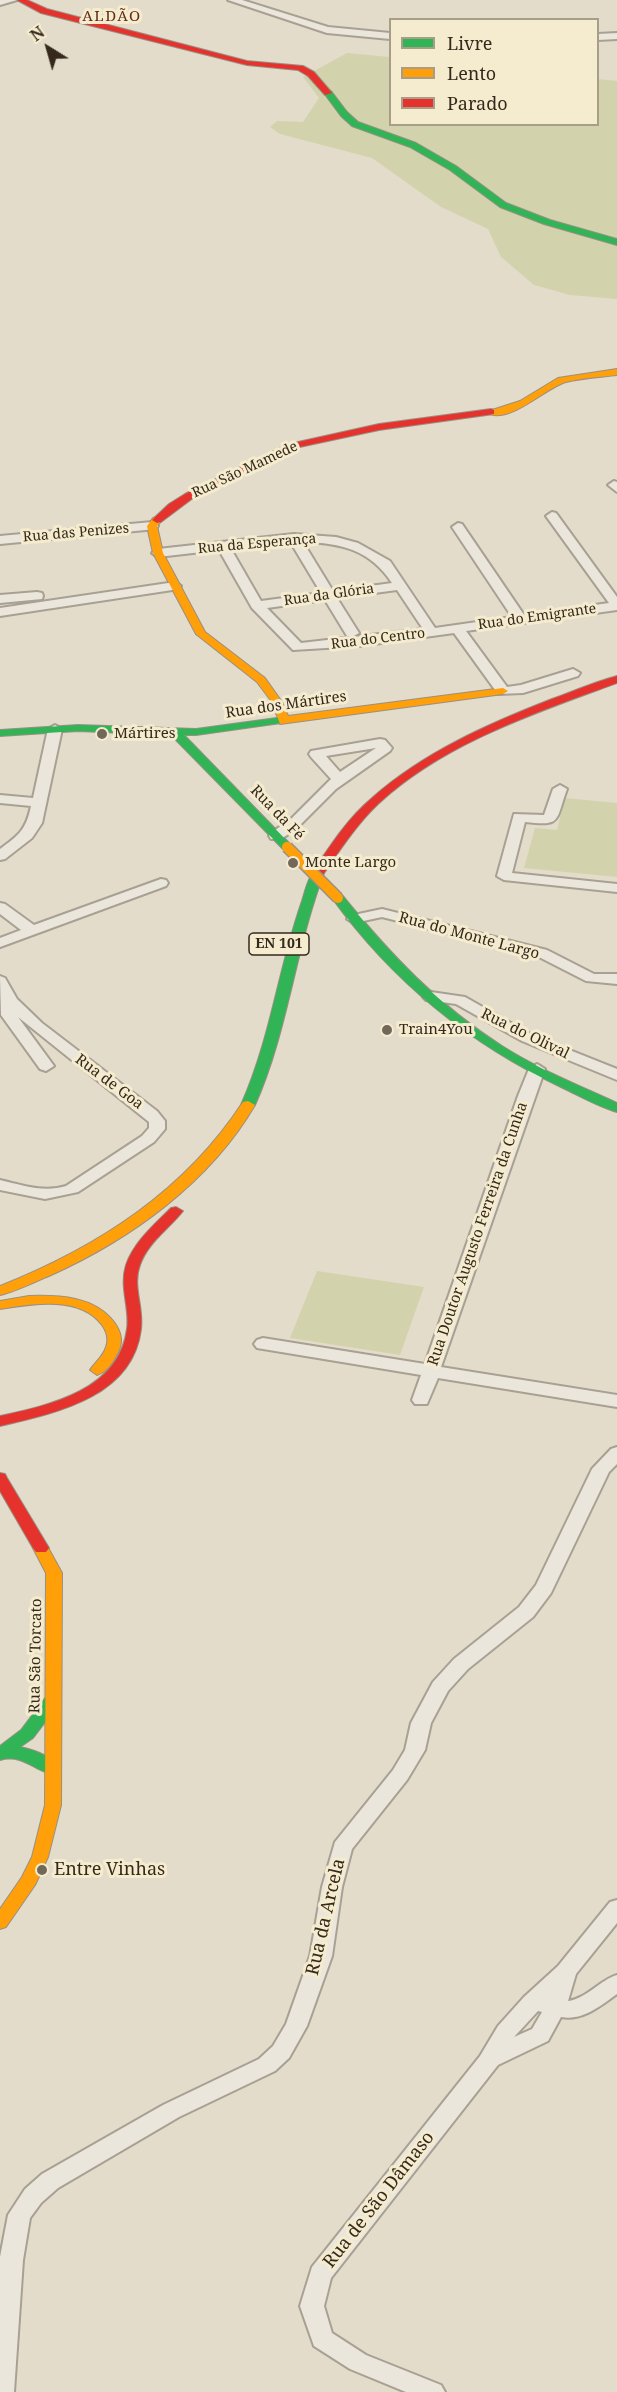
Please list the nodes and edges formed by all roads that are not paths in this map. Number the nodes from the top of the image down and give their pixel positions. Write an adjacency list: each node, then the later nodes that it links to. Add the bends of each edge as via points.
1 (12, 0): 4 (street)
2 (21, 0): 8 (main road, via 44,11 248,63 300,68 321,83 344,114 356,123 431,155 503,205)
3 (233, 0): 5 (street, via 327,30)
4 (0, 2)
5 (389, 36)
6 (617, 36): 7 (street)
7 (599, 37)
8 (617, 242)
9 (617, 372): 11 (main road, Rua São Mamede, via 561,380 507,410 395,423 302,443 178,501 160,513)
10 (552, 516): 23 (street)
11 (152, 526): 14 (street, Rua das Penizes); 16 (main road)
12 (458, 527): 25 (street)
13 (294, 538): 15 (street, Rua da Esperança); 17 (street, Rua da Esperança, via 347,542); 20 (street)
14 (0, 540)
15 (223, 546): 16 (street, Rua da Esperança); 22 (street)
16 (158, 553): 18 (main road)
17 (386, 564): 19 (street, Rua da Glória)
18 (174, 583): 21 (street); 24 (street); 33 (main road, via 201,634 261,680 277,702)
19 (400, 586): 20 (street, Rua da Glória); 27 (street, Rua da Glória)
20 (329, 595): 22 (street, Rua da Glória); 28 (street)
21 (0, 600)
22 (257, 605): 27 (street, Rua do Centro, via 298,647)
23 (617, 606): 25 (street, Rua do Emigrante)
24 (0, 612)
25 (521, 620): 26 (street, Rua do Emigrante)
26 (457, 628): 27 (street, Rua do Centro); 32 (street)
27 (431, 632)
28 (352, 633)
29 (617, 671): 35 (main road)
30 (573, 673): 32 (street, Rua dos Mártires, via 523,689)
31 (617, 679): 58 (main road, EN 101, via 459,741 404,776 361,813 330,850 307,897)
32 (503, 691): 33 (main road, Rua dos Mártires)
33 (284, 722): 36 (main road, Rua dos Mártires)
34 (56, 729): 36 (main road, Rua dos Mártires); 37 (main road, Rua dos Mártires); 41 (street)
35 (455, 731)
36 (175, 732): 42 (main road, Rua da Fé)
37 (0, 733)
38 (339, 780): 42 (street, via 295,825)
39 (560, 789): 47 (street, via 549,820 519,817 504,876)
40 (0, 799): 41 (street)
41 (39, 802): 44 (street, via 35,823 27,836)
42 (276, 836): 49 (main road, Rua da Fé, bridge)
43 (312, 850): 45 (main road)
44 (0, 856)
45 (299, 879)
46 (161, 883): 50 (street)
47 (617, 888)
48 (0, 907): 50 (street)
49 (354, 919): 52 (street, Rua do Monte Largo, via 382,913 532,950 591,978); 54 (main road, Rua da Fé)
50 (32, 931): 51 (street)
51 (0, 943)
52 (617, 979)
53 (0, 981): 55 (street, Rua de Goa)
54 (431, 997): 57 (main road, Rua da Fé, via 483,1039); 59 (street, Rua do Olival, via 460,1000 527,1038)
55 (10, 1001): 56 (street, Rua de Goa, via 9,1015); 63 (street, Rua de Goa, via 73,1055 152,1114 157,1129 72,1190 58,1195)
56 (46, 1066)
57 (537, 1069): 60 (main road, Rua da Fé); 69 (street, Rua Doutor Augusto Ferreira da Cunha)
58 (262, 1071): 62 (main road, via 254,1117); 66 (main road, EN 101, via 248,1106 209,1160 182,1188 131,1228 70,1263)
59 (617, 1075)
60 (617, 1108)
61 (223, 1117): 65 (main road, via 194,1159 119,1222 59,1254)
62 (233, 1149)
63 (0, 1185)
64 (187, 1200): 73 (main road, via 146,1242 133,1264 128,1288 134,1342 124,1365 112,1379 95,1389)
65 (0, 1276)
66 (0, 1291)
67 (0, 1305): 70 (main road, via 55,1300 85,1307 103,1318 113,1331 113,1346 105,1362)
68 (263, 1344): 69 (street)
69 (431, 1371): 71 (street, Rua Doutor Augusto Ferreira da Cunha); 72 (street)
70 (84, 1378)
71 (421, 1400)
72 (617, 1401)
73 (24, 1415): 74 (main road); 75 (main road)
74 (0, 1421)
75 (0, 1434)
76 (617, 1453): 90 (street, Rua da Arcela, via 601,1469 544,1588 526,1612 440,1687 421,1723 415,1750 400,1775 342,1847 321,1956 296,2026 281,2052 267,2065 171,2111 50,2181 19,2215 11,2260)
77 (0, 1478): 79 (main road, Rua São Torcato)
78 (0, 1501): 79 (main road, Rua São Torcato)
79 (40, 1548): 80 (main road, Rua São Torcato, via 54,1573)
80 (52, 1701): 81 (main road, via 27,1734); 82 (main road, Rua São Torcato)
81 (3, 1753): 82 (main road, via 21,1751 41,1758)
82 (51, 1768): 84 (main road, Rua São Torcato, via 53,1805 40,1857)
83 (617, 1908): 85 (street, Rua de São Dâmaso)
84 (0, 1922)
85 (566, 1972): 87 (street, Rua de São Dâmaso); 88 (street, Rua de São Dâmaso)
86 (617, 1983): 88 (street, via 582,2007)
87 (532, 2003): 88 (street); 89 (street, Rua de São Dâmaso, via 506,2032)
88 (556, 2007): 89 (street, Rua de São Dâmaso, via 540,2035)
89 (489, 2060): 91 (street, Rua de São Dâmaso, via 320,2274 312,2306 322,2339 358,2362)
90 (3, 2392)
91 (434, 2392)

